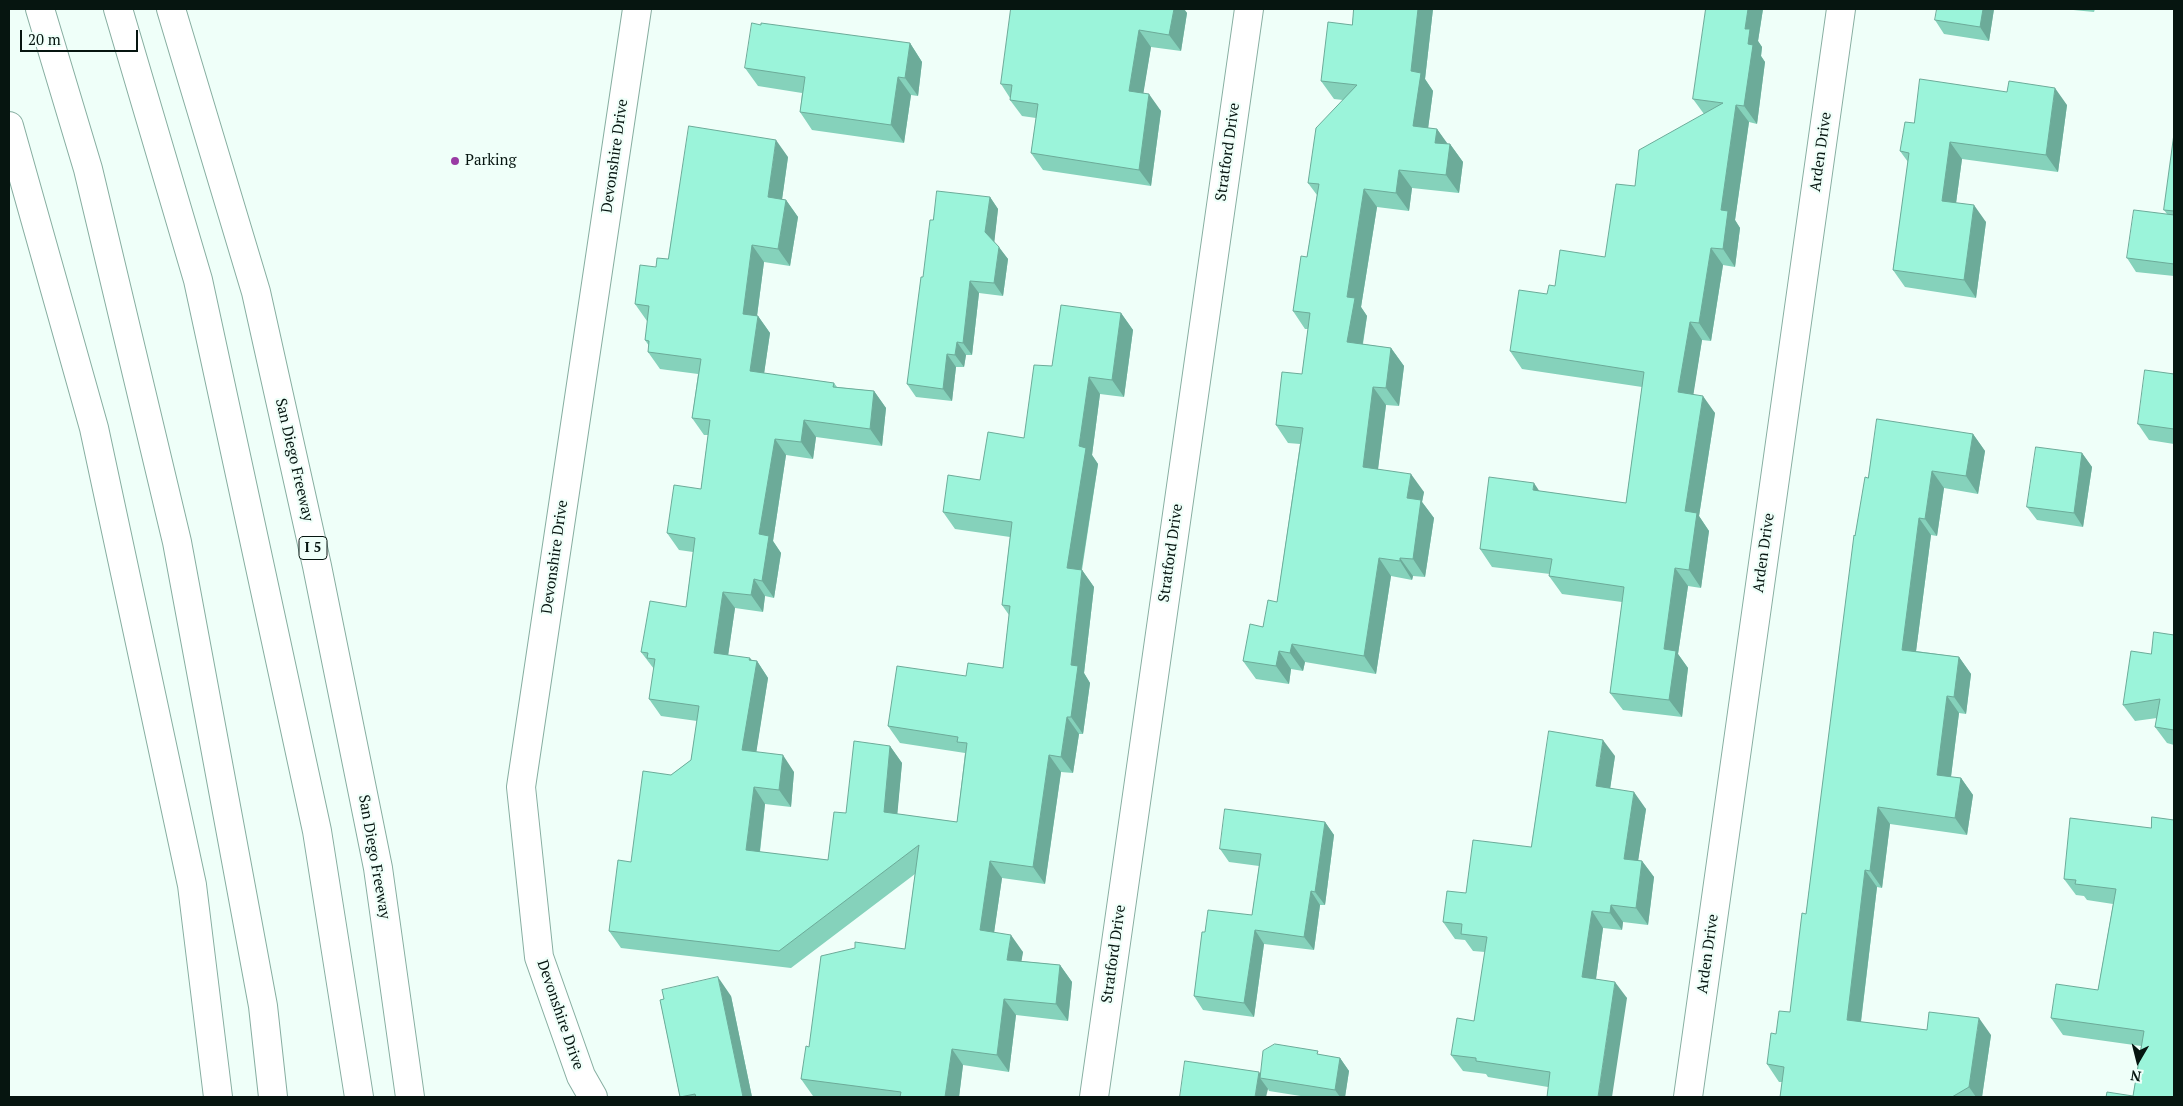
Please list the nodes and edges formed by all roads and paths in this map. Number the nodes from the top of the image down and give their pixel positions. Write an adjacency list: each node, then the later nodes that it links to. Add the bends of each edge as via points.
1 (40, 9): 9 (main road, via 88,169 177,542 263,1006)
2 (118, 9): 10 (main road, via 198,280 317,831)
3 (171, 9): 11 (main road, San Diego Freeway / I 5, via 256,292 317,566 378,868)
4 (637, 9): 12 (main road, Devonshire Drive, via 521,787 539,957 581,1076)
5 (1249, 9): 13 (main road, Stratford Drive)
6 (1841, 9): 14 (main road, Arden Drive)
7 (9, 126): 8 (main road, via 94,428 192,885)
8 (218, 1097)
9 (273, 1097)
10 (359, 1097)
11 (410, 1097)
12 (593, 1097)
13 (1094, 1097)
14 (1688, 1097)

